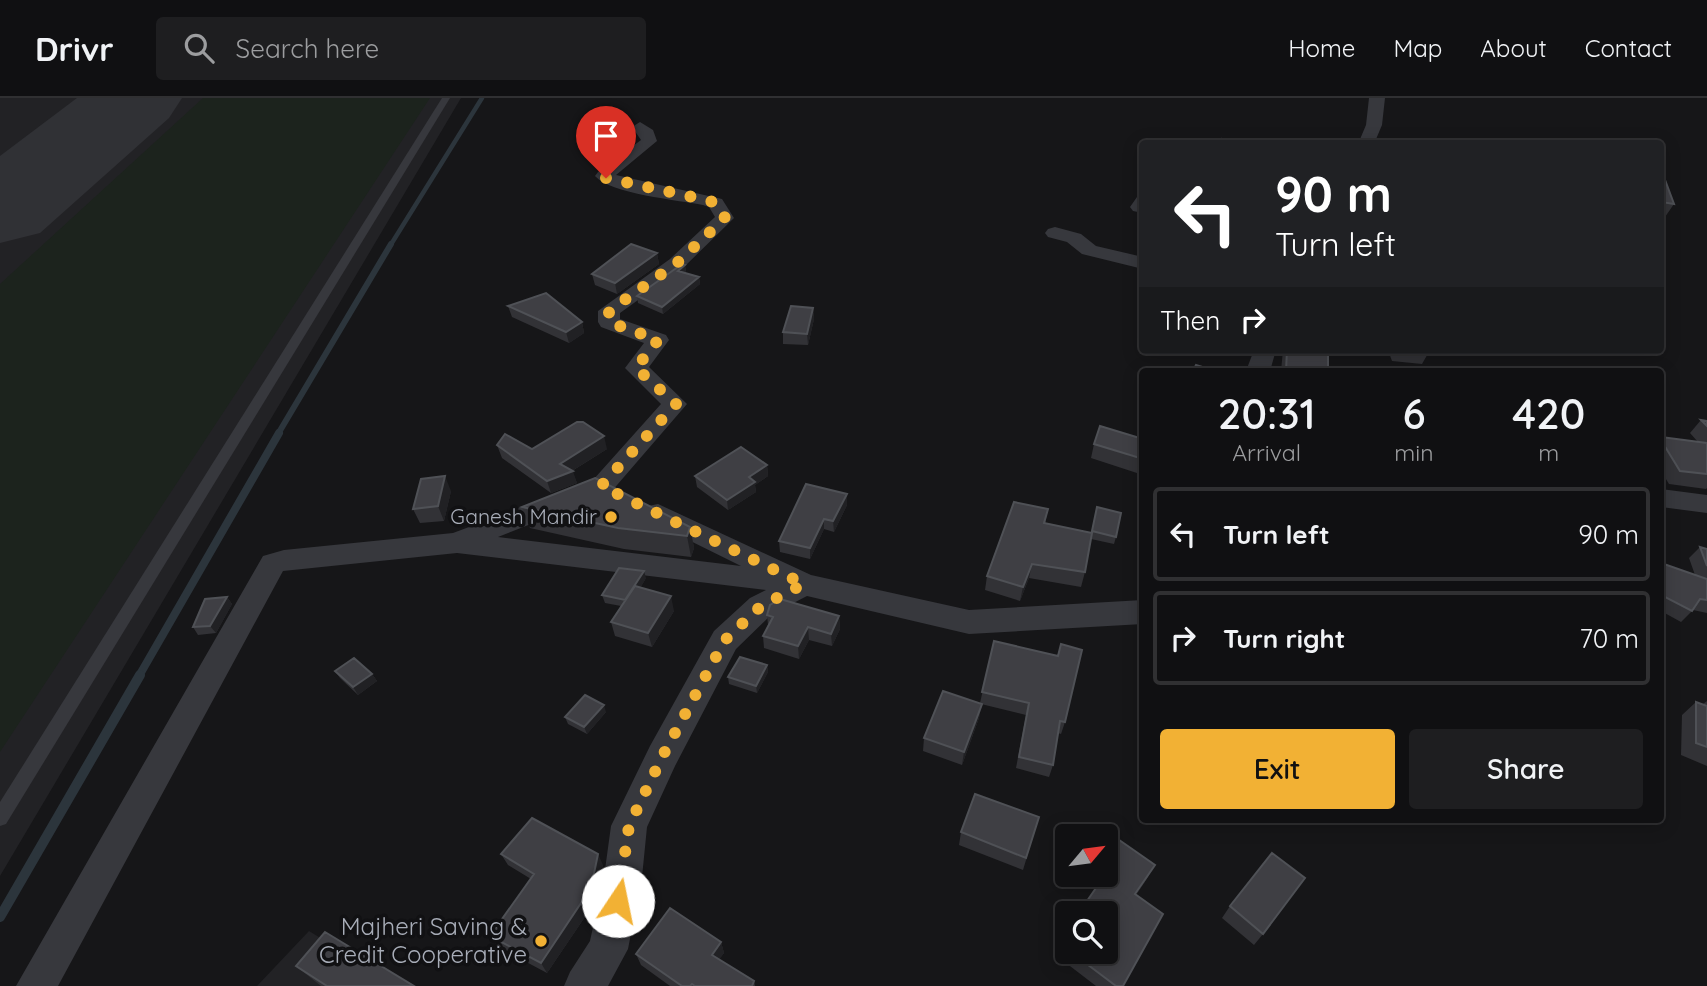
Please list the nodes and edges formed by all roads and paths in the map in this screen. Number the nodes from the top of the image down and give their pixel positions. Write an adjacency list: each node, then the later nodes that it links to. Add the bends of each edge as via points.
1 (446, 98): 13 (lane)
2 (1377, 98): 4 (street)
3 (640, 127): 7 (street, via 649,141 604,176 716,203 725,218 677,263 609,311 609,322 658,340 636,368 676,404)
4 (1368, 140)
5 (1055, 233): 6 (street, via 1074,238 1089,250)
6 (1139, 262)
7 (621, 495): 10 (street); 11 (street)
8 (1664, 498): 9 (street)
9 (1707, 504)
10 (456, 543): 11 (street); 14 (street, via 273,563)
11 (804, 584): 12 (street, via 969,622); 15 (street, via 761,606 725,640 629,826 608,949)
12 (1139, 612)
13 (0, 818)
14 (36, 986)
15 (584, 986)

